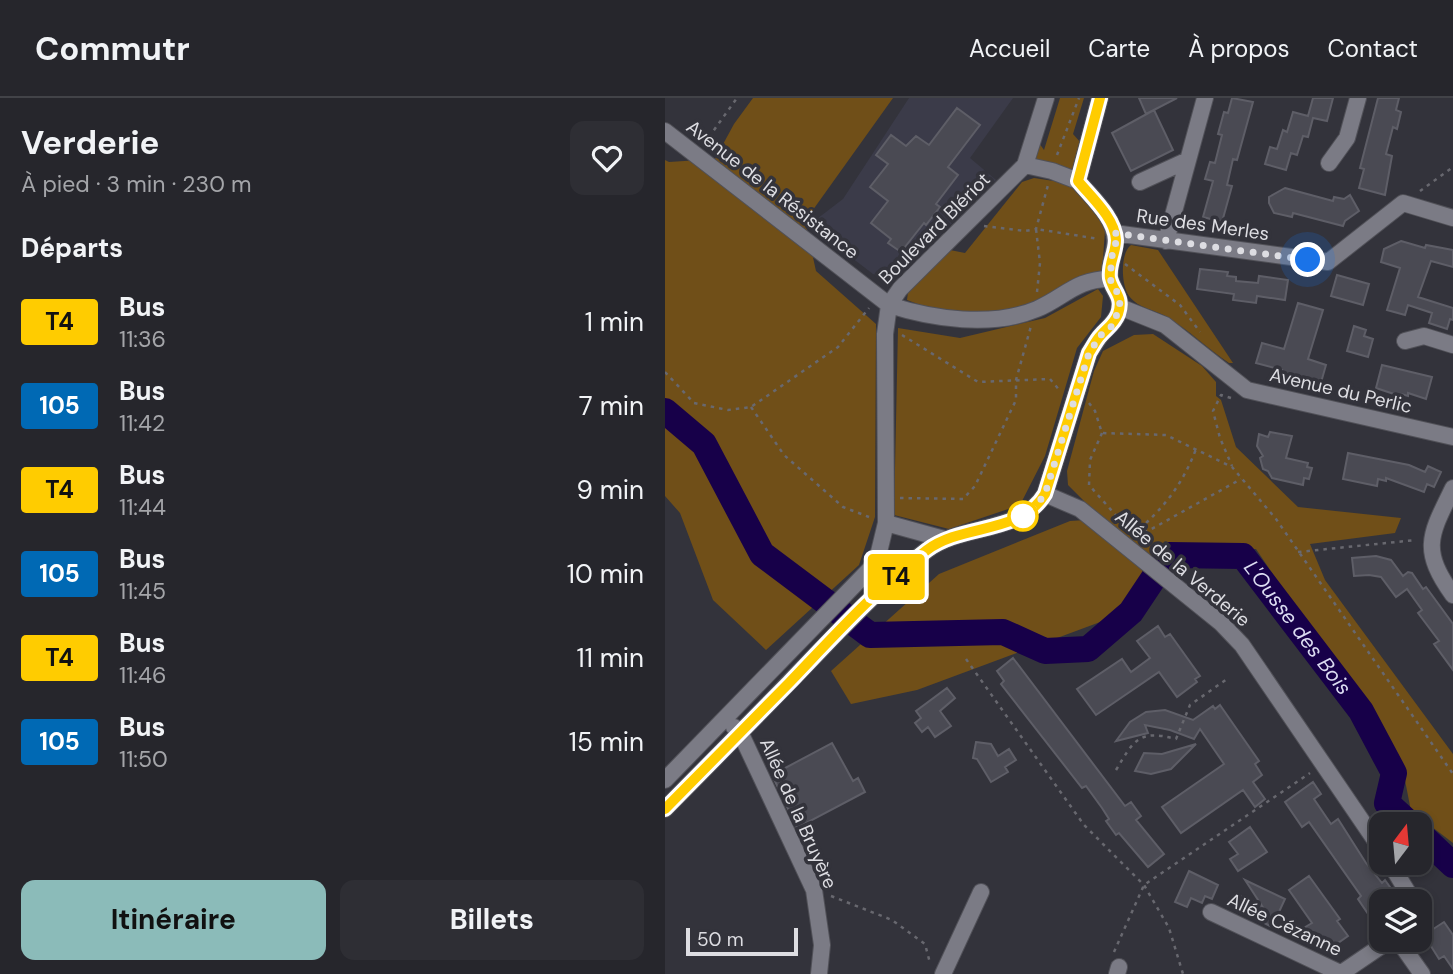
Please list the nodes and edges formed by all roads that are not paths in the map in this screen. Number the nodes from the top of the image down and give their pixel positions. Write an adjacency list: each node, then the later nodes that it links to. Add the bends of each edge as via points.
1 (1046, 98): 8 (street, Boulevard Blériot)
2 (1100, 98): 9 (street)
3 (1205, 98): 6 (street)
4 (1358, 98): 7 (street, via 1347,138)
5 (665, 131): 15 (street, Avenue de la Résistance)
6 (1188, 160): 10 (street); 13 (street)
7 (1329, 163)
8 (1025, 165): 9 (street); 15 (street, Boulevard Blériot)
9 (1078, 181): 12 (street, via 1091,194)
10 (1140, 182)
11 (1453, 218): 13 (street, Rue des Merles, via 1403,203 1328,262)
12 (1115, 237): 13 (street, Rue des Merles); 14 (street)
13 (1166, 241)
14 (1110, 279): 15 (street, via 1080,284 1035,310 999,318 952,319); 16 (street)
15 (883, 301): 22 (street, Boulevard Blériot)
16 (1120, 307): 19 (street, Avenue du Perlic, via 1165,325 1247,390); 21 (street, via 1112,326 1089,353)
17 (1405, 341): 18 (street, via 1424,336)
18 (1453, 345)
19 (1453, 437)
20 (1453, 488): 24 (street, via 1432,538 1433,562)
21 (1045, 494): 23 (street, via 1030,513); 29 (street, Allée de la Verderie, via 1080,509 1130,543 1242,645)
22 (886, 523): 23 (street); 25 (street, Boulevard Blériot, via 870,569)
23 (944, 539): 26 (street, via 859,612)
24 (1453, 595)
25 (725, 718): 26 (street, Allée de la Bruyère); 27 (street, Boulevard Blériot)
26 (740, 732): 28 (street); 35 (street, Allée de la Bruyère, via 814,890 822,945)
27 (665, 780)
28 (665, 809)
29 (1369, 831)
30 (981, 892): 34 (street)
31 (1211, 912): 36 (street, Allée Cézanne)
32 (1372, 952): 36 (street)
33 (1406, 952): 37 (street)
34 (937, 969)
35 (819, 974)
36 (1340, 974)
37 (1422, 974)

